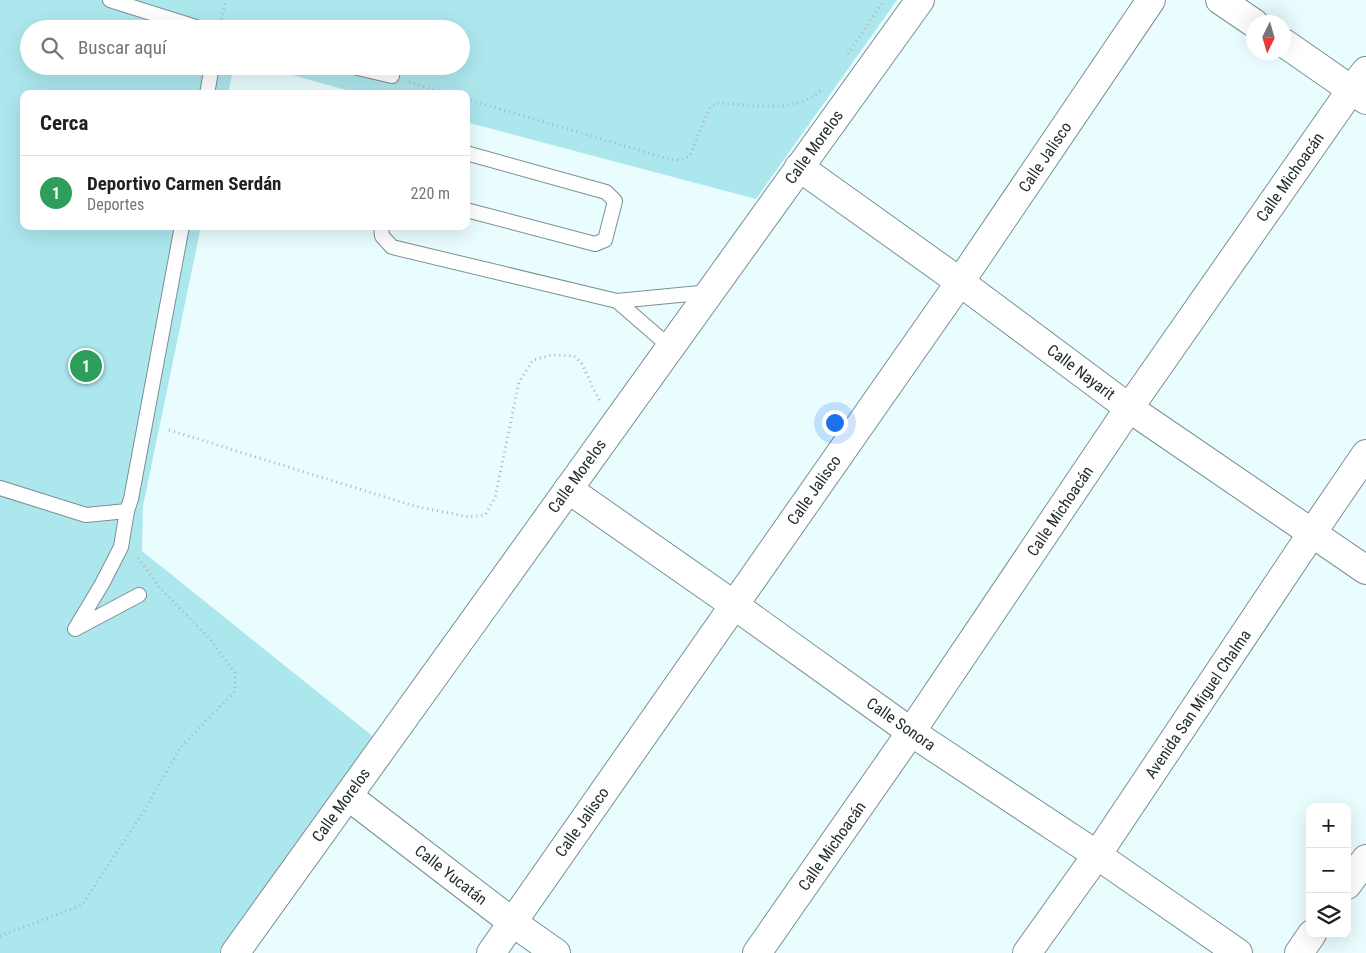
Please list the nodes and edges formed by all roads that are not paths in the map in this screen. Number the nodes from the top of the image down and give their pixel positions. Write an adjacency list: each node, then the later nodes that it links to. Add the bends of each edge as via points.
1 (110, 0): 6 (lane)
2 (920, 0): 14 (street, Calle Morelos)
3 (1151, 0): 18 (street, Calle Jalisco)
4 (1220, 0): 5 (street)
5 (1246, 18)
6 (173, 20)
7 (1291, 47): 11 (street)
8 (210, 75): 12 (lane)
9 (388, 75): 10 (lane)
10 (392, 76)
11 (1361, 87): 22 (street, Calle Michoacán)
12 (208, 90)
13 (470, 154): 15 (lane, via 606,192 615,201 606,240 595,244)
14 (799, 168): 18 (street, Calle Nayarit); 19 (street, Calle Morelos)
15 (470, 211)
16 (181, 230): 26 (lane)
17 (381, 230): 20 (lane, via 382,236 392,246)
18 (960, 282): 22 (street, Calle Nayarit); 30 (street, Calle Jalisco)
19 (710, 292): 20 (lane); 21 (street, Calle Morelos)
20 (616, 301): 21 (lane)
21 (670, 348): 25 (street, Calle Morelos)
22 (1129, 408): 27 (street, Calle Nayarit); 31 (street, Calle Michoacán)
23 (1366, 454): 27 (street, Avenida San Miguel Chalma)
24 (0, 488): 26 (lane, via 86,515)
25 (568, 489): 30 (street, Calle Sonora); 32 (street, Calle Morelos)
26 (127, 511): 29 (lane, via 121,547 75,629)
27 (1312, 533): 28 (street, Calle Nayarit); 33 (street, Avenida San Miguel Chalma)
28 (1366, 570)
29 (139, 595)
30 (734, 605): 31 (street, Calle Sonora); 36 (street, Calle Jalisco)
31 (911, 732): 33 (street, Calle Sonora); 41 (street, Calle Michoacán)
32 (348, 796): 36 (street, Calle Yucatán); 38 (street, Calle Morelos)
33 (1097, 855): 42 (street, Avenida San Miguel Chalma); 43 (street, Calle Sonora)
34 (1366, 859): 35 (street)
35 (1351, 880)
36 (512, 922): 39 (street, Calle Jalisco); 40 (street, Calle Yucatán)
37 (1309, 938): 44 (street)
38 (235, 953)
39 (491, 953)
40 (556, 953)
41 (757, 953)
42 (1027, 953)
43 (1238, 953)
44 (1299, 953)

